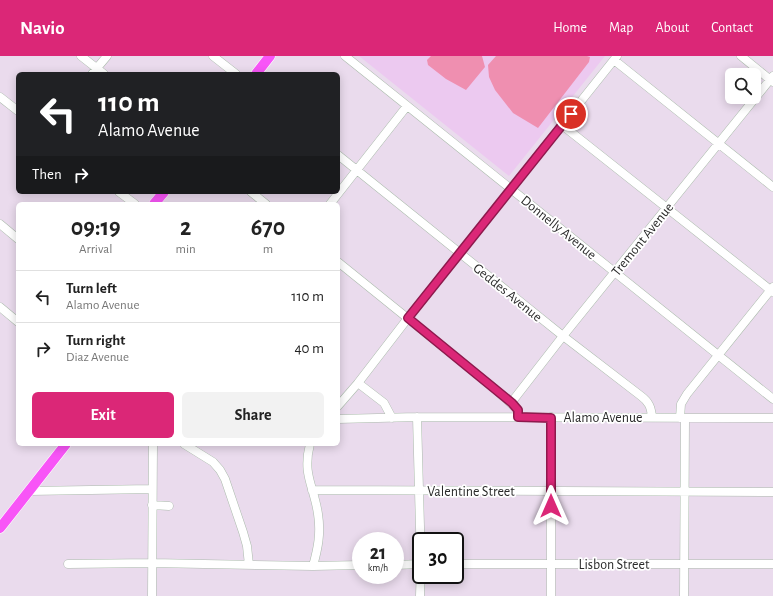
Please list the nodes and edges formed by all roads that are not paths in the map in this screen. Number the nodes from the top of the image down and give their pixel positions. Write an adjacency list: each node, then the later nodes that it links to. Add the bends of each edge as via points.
1 (81, 56): 8 (street)
2 (107, 56): 8 (street)
3 (213, 56): 9 (street)
4 (270, 56): 10 (main road)
5 (345, 56): 13 (street, Donnelly Avenue)
6 (740, 56): 11 (street)
7 (615, 58): 15 (street); 16 (street)
8 (94, 71)
9 (233, 72)
10 (258, 72)
11 (772, 79): 16 (street, Tremont Avenue)
12 (0, 97): 14 (street)
13 (407, 106): 18 (street); 20 (street, Donnelly Avenue)
14 (16, 109)
15 (562, 125): 20 (street); 30 (street)
16 (719, 144): 19 (street); 30 (street, Tremont Avenue)
17 (340, 157): 18 (street, Geddes Avenue)
18 (357, 170): 21 (street); 33 (street, Geddes Avenue)
19 (773, 187)
20 (511, 189): 33 (street); 35 (street, Donnelly Avenue)
21 (340, 191)
22 (122, 194): 26 (street)
23 (162, 194): 27 (main road)
24 (254, 194): 28 (street)
25 (338, 194): 29 (street)
26 (132, 202)
27 (156, 202)
28 (264, 202)
29 (332, 202)
30 (667, 208): 35 (street, Tremont Avenue); 36 (street)
31 (0, 224): 32 (street)
32 (16, 237)
33 (460, 253): 38 (street); 40 (street, Geddes Avenue)
34 (340, 264): 38 (street)
35 (615, 272): 40 (street, Tremont Avenue); 41 (street, Donnelly Avenue)
36 (772, 290): 41 (street)
37 (0, 307): 39 (street)
38 (408, 318): 42 (street); 44 (street)
39 (16, 320)
40 (563, 336): 44 (street, Tremont Avenue); 48 (street, Geddes Avenue, via 648,402)
41 (719, 355): 43 (street, Donnelly Avenue); 51 (street, via 681,404)
42 (358, 383): 45 (street); 49 (street, via 384,403)
43 (773, 399)
44 (512, 403): 47 (street, via 518,410)
45 (340, 404)
46 (417, 417): 47 (street, Alamo Avenue); 49 (street, Alamo Avenue); 61 (street)
47 (518, 417): 50 (street, Alamo Avenue)
48 (652, 417): 50 (street, Alamo Avenue); 51 (street, Alamo Avenue)
49 (392, 418): 53 (street, Alamo Avenue)
50 (551, 418): 62 (street)
51 (683, 418): 52 (street, Alamo Avenue); 63 (street)
52 (773, 418)
53 (340, 419)
54 (64, 446): 60 (main road)
55 (153, 446): 58 (street)
56 (187, 446): 75 (street, via 213,462 225,479 247,546)
57 (310, 446): 59 (street, via 306,464)
58 (152, 489): 60 (street); 65 (street)
59 (312, 490): 61 (street, Valentine Street); 77 (street, via 318,512 320,538)
60 (29, 491): 67 (main road)
61 (418, 491): 62 (street, Valentine Street); 68 (street)
62 (551, 491): 63 (street, Valentine Street); 72 (street)
63 (685, 492): 64 (street, Valentine Street); 73 (street)
64 (773, 492)
65 (152, 505): 66 (street); 69 (street)
66 (169, 506)
67 (0, 528)
68 (420, 532)
69 (152, 563): 70 (street); 75 (street); 79 (street)
70 (68, 564)
71 (464, 564): 72 (street, Lisbon Street)
72 (551, 564): 73 (street, Lisbon Street); 81 (street)
73 (684, 564): 74 (street, Lisbon Street); 82 (street)
74 (773, 564)
75 (249, 565): 77 (street)
76 (352, 565): 77 (street)
77 (313, 566)
78 (420, 584): 80 (street)
79 (152, 596)
80 (420, 596)
81 (551, 596)
82 (684, 596)

